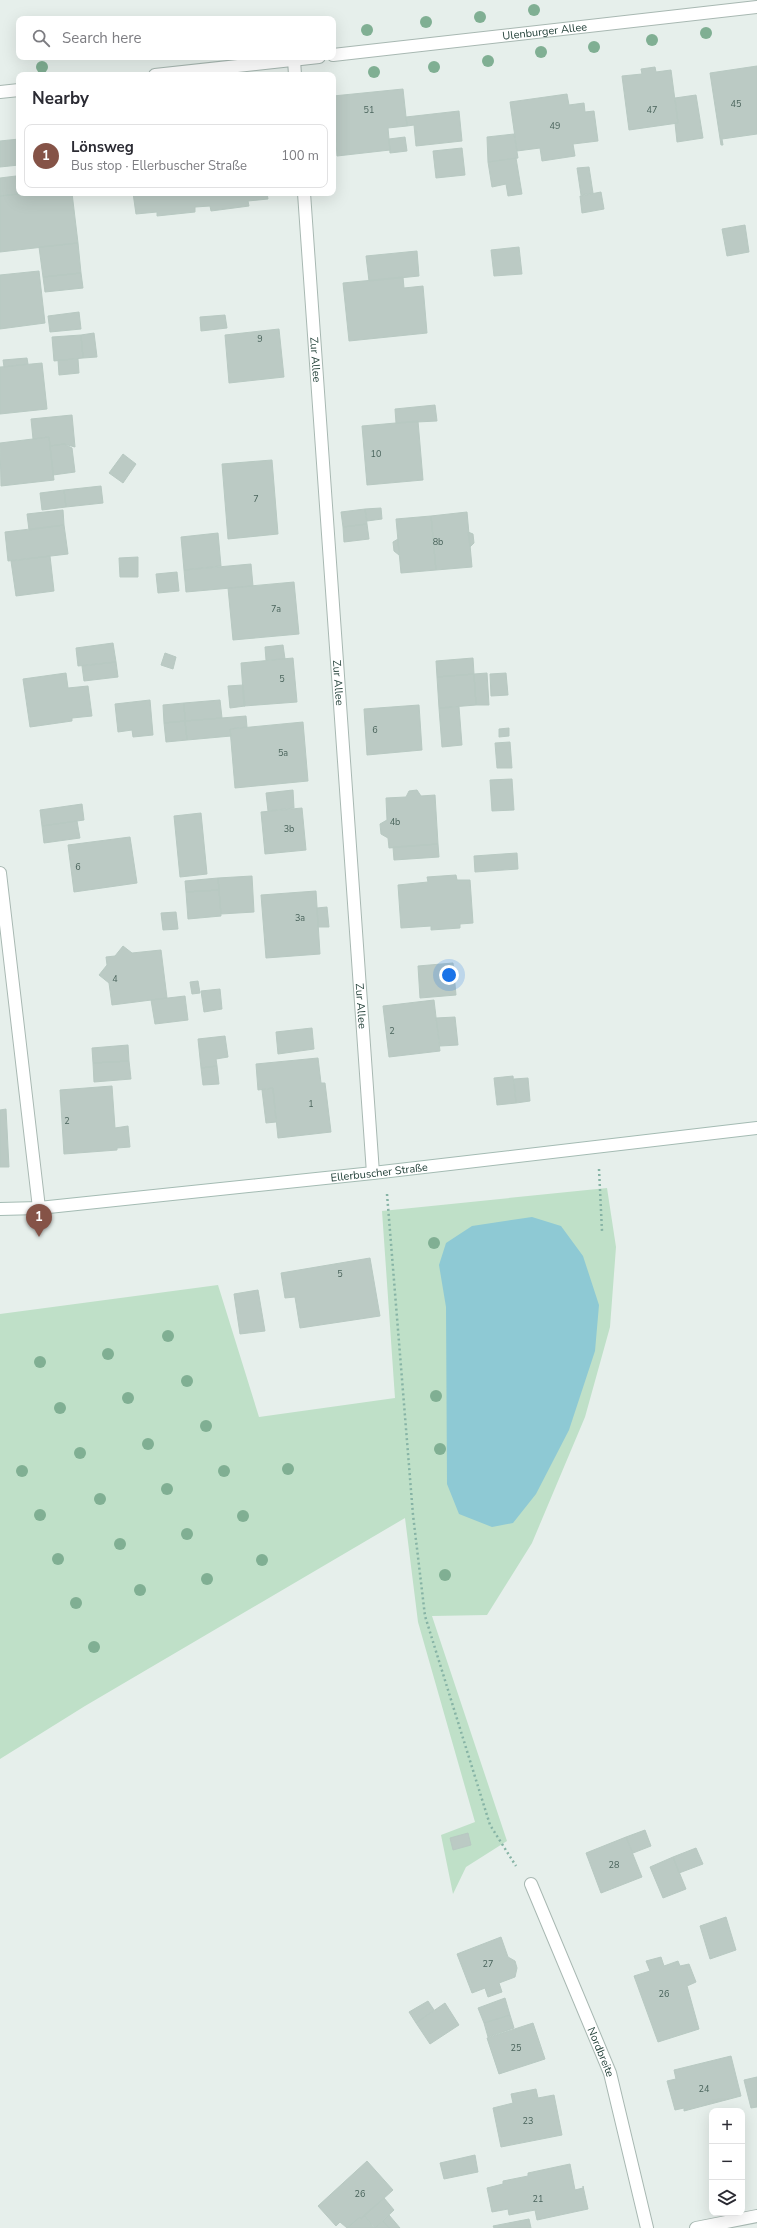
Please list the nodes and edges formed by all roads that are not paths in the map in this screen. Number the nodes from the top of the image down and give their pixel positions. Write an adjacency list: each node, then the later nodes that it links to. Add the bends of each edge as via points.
1 (757, 7): 2 (street, Ulenburger Allee)
2 (336, 55)
3 (294, 60): 4 (street); 5 (street)
4 (183, 72)
5 (295, 72)
6 (16, 90): 7 (street)
7 (0, 92)
8 (304, 196): 11 (street, Zur Allee)
9 (0, 873): 12 (street)
10 (757, 1128): 11 (street, Ellerbuscher Straße)
11 (379, 1173): 12 (street, Ellerbuscher Straße)
12 (39, 1208): 13 (street, Ellerbuscher Straße)
13 (0, 1209)
14 (531, 1884): 16 (street, Nordbreite, via 610,2073)
15 (757, 2216): 17 (street)
16 (647, 2228)
17 (696, 2228)

